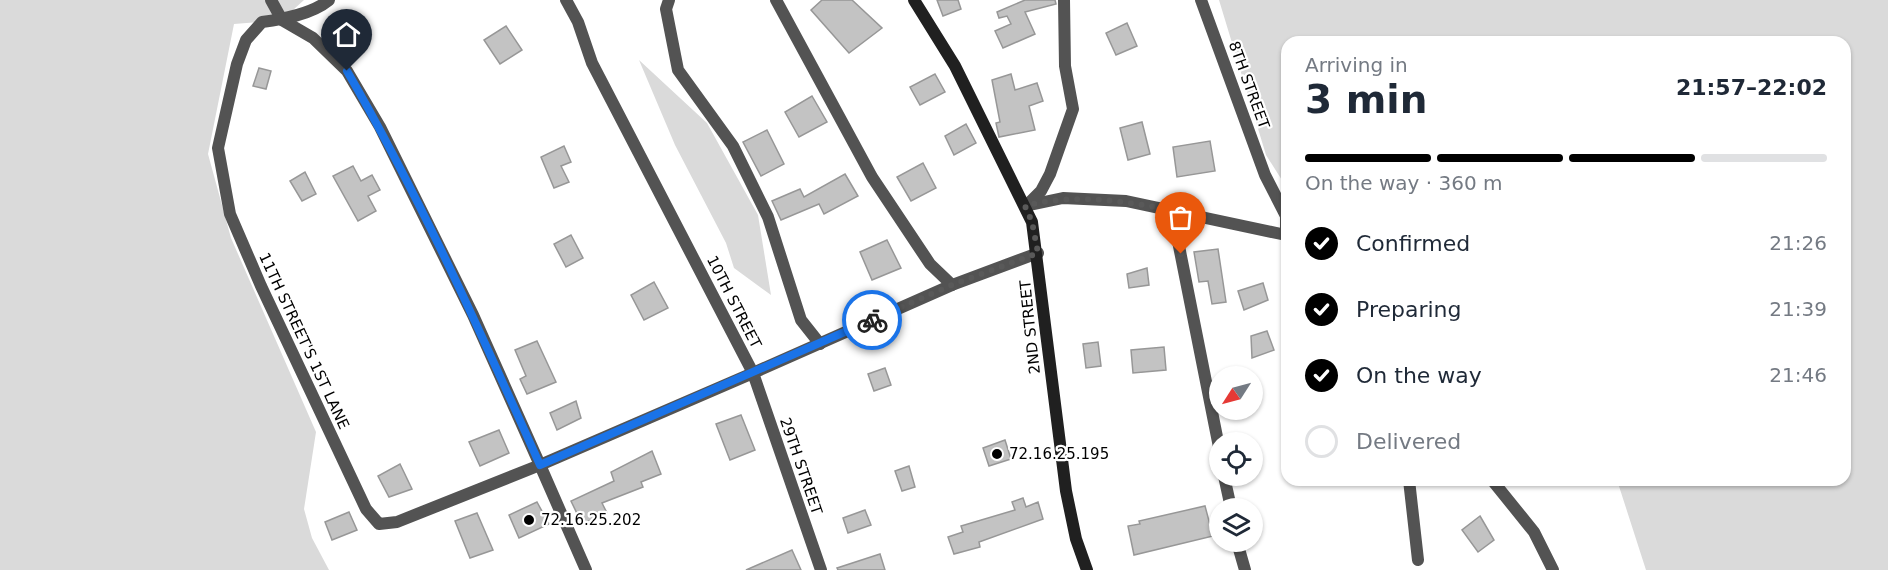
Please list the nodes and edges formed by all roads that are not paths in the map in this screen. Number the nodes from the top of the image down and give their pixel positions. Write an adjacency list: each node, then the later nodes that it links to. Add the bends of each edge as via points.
1 (271, 0): 9 (street)
2 (329, 0): 9 (street)
3 (566, 0): 17 (street, 10TH STREET, via 592,63)
4 (669, 0): 16 (street, via 666,9 678,70 733,146 768,217 801,320)
5 (776, 0): 15 (street, via 872,177 930,264)
6 (914, 0): 10 (main road, 2ND STREET, via 955,66)
7 (1064, 0): 10 (street, via 1065,66 1073,109 1050,174 1041,191)
8 (1201, 0): 11 (street, 8TH STREET, via 1265,175)
9 (282, 20): 19 (street, via 313,38 353,80 472,315); 19 (street, 11TH STREET'S 1ST LANE, via 262,22 246,40 218,148 231,214 366,509 379,524 397,522)
10 (1025, 206): 12 (street, 8TH STREET, via 1063,198 1091,198); 14 (main road, 2ND STREET)
11 (1281, 206)
12 (1172, 210): 13 (street, 8TH STREET); 18 (street)
13 (1281, 234)
14 (1038, 253): 15 (street, 10TH STREET); 26 (main road, 2ND STREET, via 1066,492)
15 (952, 285): 16 (street, 10TH STREET)
16 (820, 344): 17 (street, 10TH STREET)
17 (753, 373): 19 (street); 25 (street, 29TH STREET)
18 (1216, 432)
19 (540, 465): 24 (street)
20 (1410, 486): 23 (street)
21 (1497, 486): 28 (street, via 1534,532)
22 (1240, 552): 27 (street)
23 (1418, 560)
24 (586, 570)
25 (822, 570)
26 (1087, 570)
27 (1245, 570)
28 (1553, 570)

